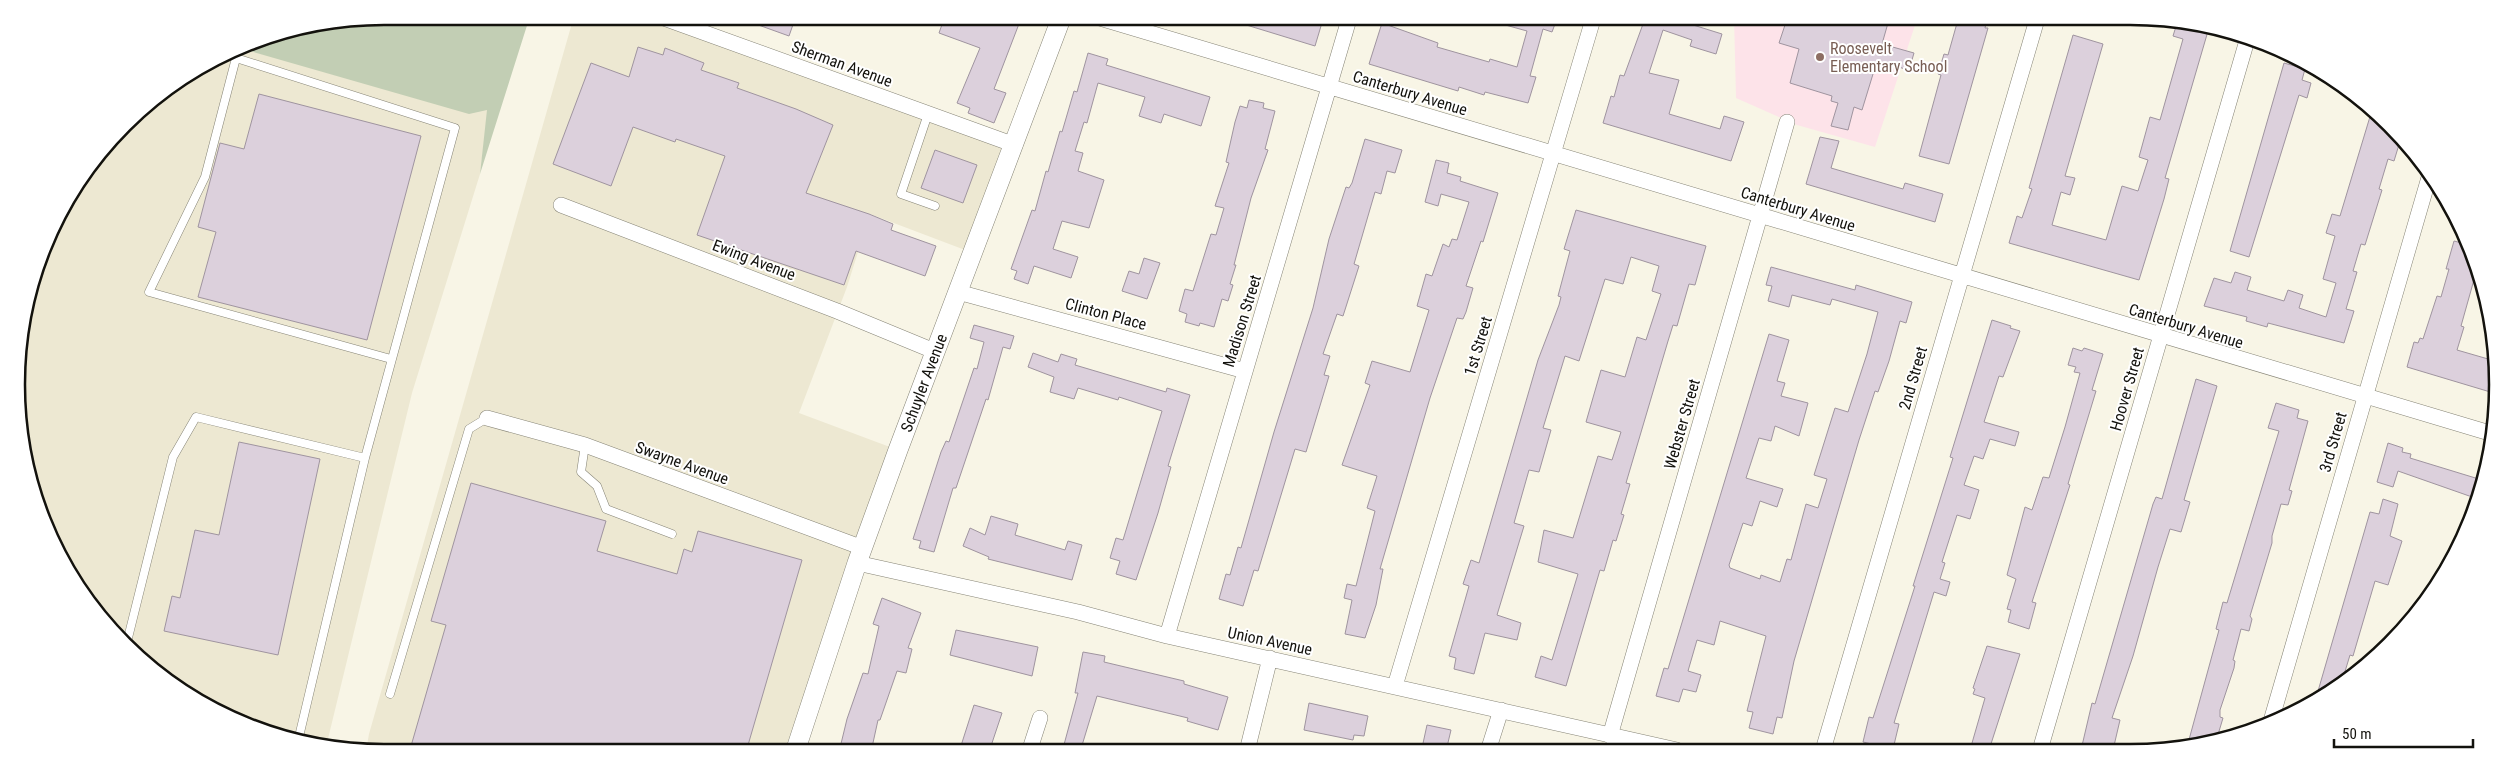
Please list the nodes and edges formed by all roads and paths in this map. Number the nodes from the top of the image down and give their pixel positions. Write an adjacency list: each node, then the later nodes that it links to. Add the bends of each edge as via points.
1 (691, 25): 9 (street, Sherman Avenue)
2 (1059, 25): 11 (street, Schuyler Avenue)
3 (1123, 25): 8 (street, Canterbury Avenue)
4 (1347, 25): 8 (street, Madison Street)
5 (1591, 25): 12 (street, 1st Street)
6 (2035, 25): 17 (street, 2nd Street)
7 (2246, 44): 19 (street, Hoover Street)
8 (1330, 87): 12 (street, Canterbury Avenue); 22 (street, Madison Street)
9 (928, 114): 11 (street, Sherman Avenue); 15 (lane, via 901,194)
10 (1787, 122): 16 (street, Webster Street)
11 (1015, 146): 18 (street, Schuyler Avenue)
12 (1553, 154): 16 (street, Canterbury Avenue); 33 (street, 1st Street)
13 (2427, 184): 23 (street, 3rd Street)
14 (561, 205): 20 (street, Ewing Avenue, via 837,311)
15 (935, 206)
16 (1760, 216): 17 (street, Canterbury Avenue); 39 (street, Webster Street)
17 (1961, 277): 19 (street, Canterbury Avenue); 45 (street, 2nd Street)
18 (958, 292): 20 (street, Schuyler Avenue); 22 (street, Clinton Place)
19 (2160, 336): 23 (street, Canterbury Avenue); 46 (street, Hoover Street)
20 (934, 352): 29 (street, Schuyler Avenue)
21 (391, 359): 21 (lane, via 455,128 236,58 204,177 149,292); 27 (lane)
22 (1246, 371): 30 (street, Madison Street)
23 (2365, 398): 25 (street, Canterbury Avenue); 36 (street, 3rd Street)
24 (488, 418): 26 (street, Swayne Avenue); 34 (lane, via 469,429)
25 (2486, 432)
26 (585, 445): 28 (lane, via 582,472 597,486 606,509); 29 (street, Swayne Avenue)
27 (365, 458): 31 (lane, via 196,417 173,457); 38 (lane)
28 (672, 534)
29 (860, 556): 30 (street, Union Avenue); 40 (street, Schuyler Avenue)
30 (1166, 636): 32 (street, Union Avenue)
31 (128, 637)
32 (1270, 658): 33 (street, Union Avenue); 42 (street)
33 (1395, 686): 35 (street, Union Avenue)
34 (390, 694)
35 (1502, 710): 39 (street, Union Avenue); 43 (street)
36 (2273, 714)
37 (1040, 718): 41 (street)
38 (300, 734)
39 (1610, 736): 44 (street, Union Avenue)
40 (798, 744)
41 (1032, 744)
42 (1249, 744)
43 (1490, 744)
44 (1648, 744)
45 (1825, 744)
46 (2042, 744)

